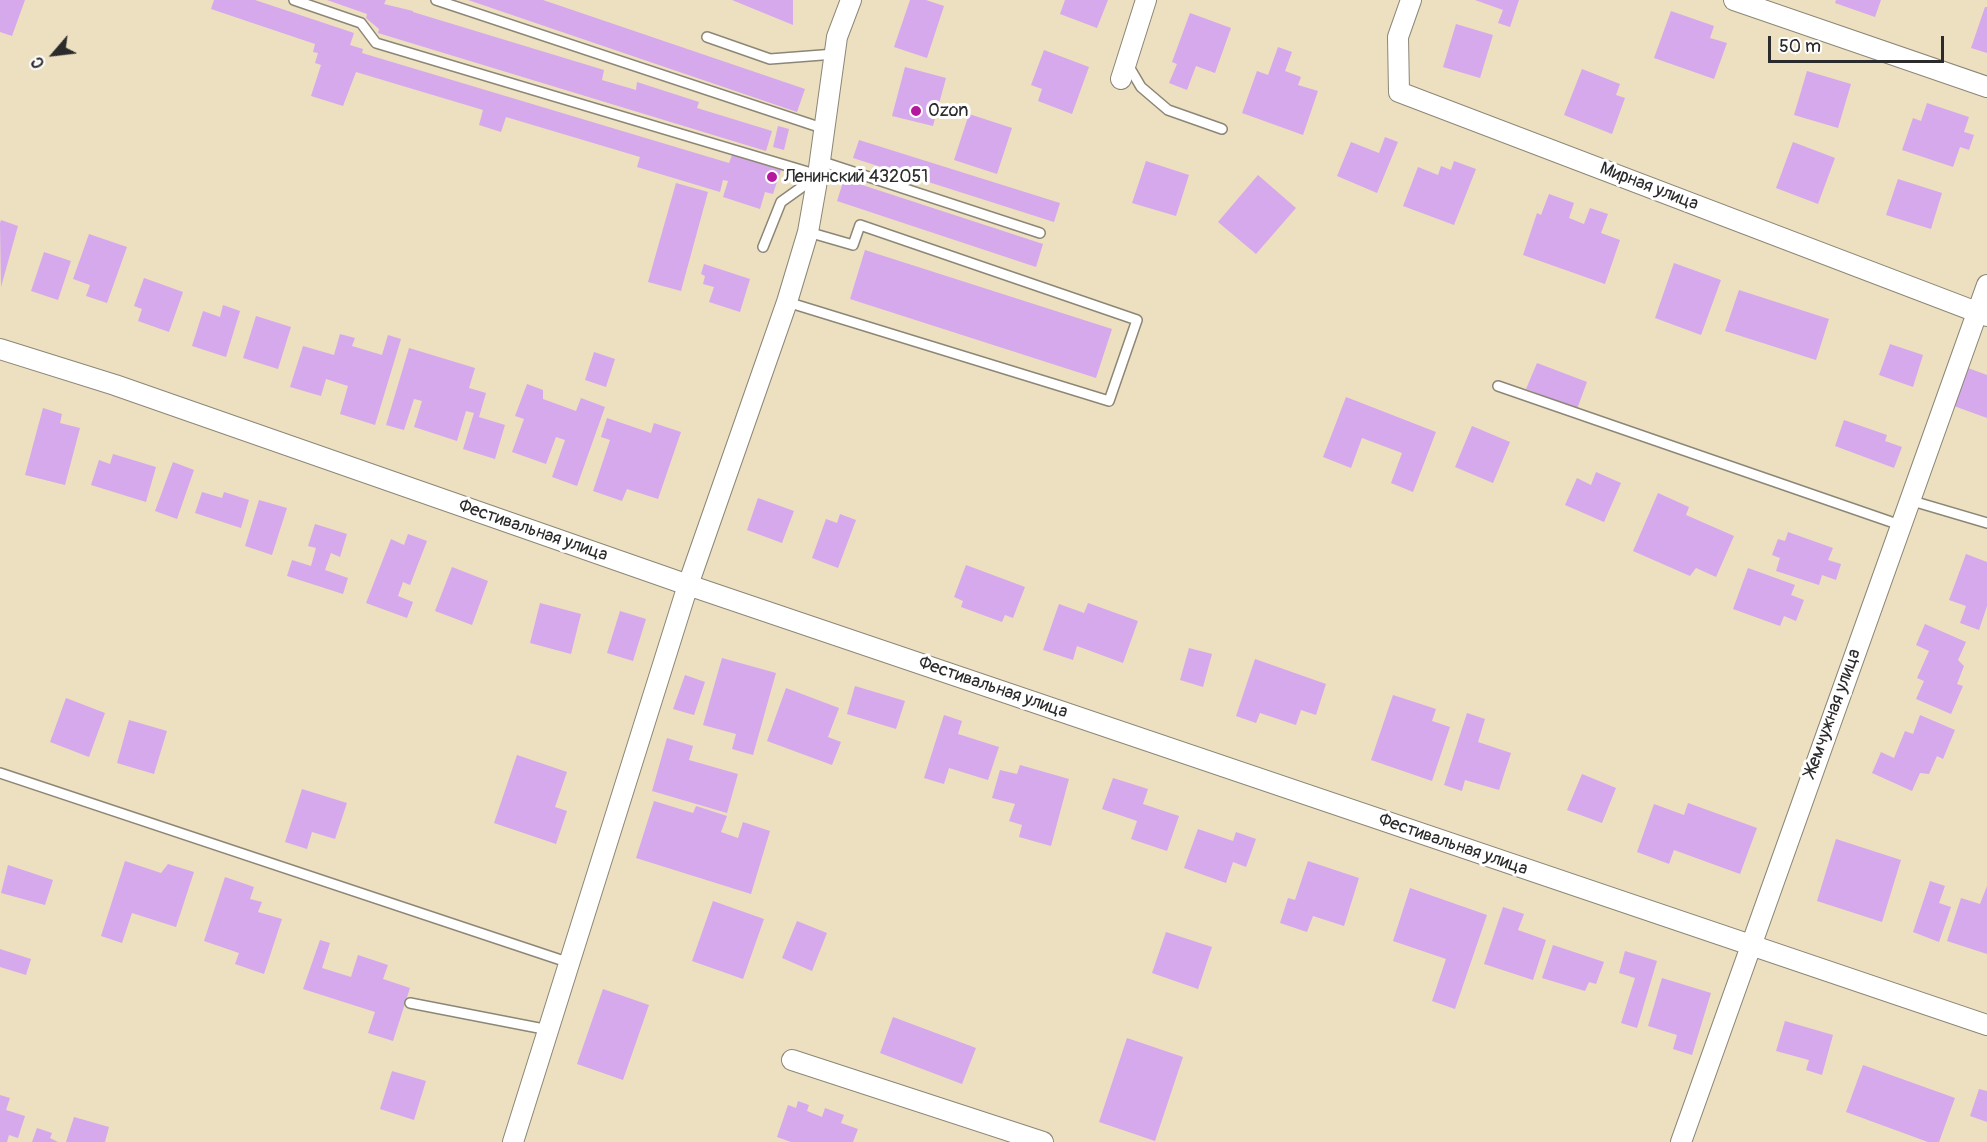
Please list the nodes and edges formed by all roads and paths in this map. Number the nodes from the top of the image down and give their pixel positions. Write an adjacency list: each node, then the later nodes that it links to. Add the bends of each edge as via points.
1 (294, 0): 13 (lane, via 361,22 376,43)
2 (436, 0): 11 (lane)
3 (851, 0): 8 (street)
4 (1146, 0): 9 (street)
5 (1411, 0): 19 (street, Мирная улица, via 1398,37 1399,92)
6 (1734, 0): 10 (street)
7 (707, 37): 8 (lane, via 770,59)
8 (835, 54): 11 (street)
9 (1124, 71): 12 (lane, via 1168,110)
10 (1987, 87)
11 (825, 129): 13 (street)
12 (1222, 129)
13 (819, 168): 14 (street); 15 (lane); 16 (lane, via 781,202)
14 (807, 232): 18 (street); 18 (lane, via 853,245 860,225 1137,320 1109,401)
15 (1040, 233)
16 (763, 247)
17 (1987, 285): 19 (street, Жемчужная улица)
18 (787, 302): 25 (street)
19 (1982, 314): 22 (street, Жемчужная улица)
20 (0, 349): 25 (street, Фестивальная улица)
21 (1498, 386): 24 (lane)
22 (1909, 500): 23 (lane); 24 (street, Жемчужная улица)
23 (1987, 524)
24 (1900, 525): 27 (street, Жемчужная улица)
25 (688, 585): 27 (street, Фестивальная улица); 28 (street)
26 (0, 773): 28 (lane)
27 (1750, 945): 30 (street, Фестивальная улица); 35 (street, Жемчужная улица)
28 (570, 964): 31 (street)
29 (410, 1003): 31 (lane)
30 (1987, 1025)
31 (549, 1030): 33 (street)
32 (792, 1060): 34 (street)
33 (513, 1142)
34 (1043, 1142)
35 (1681, 1142)

